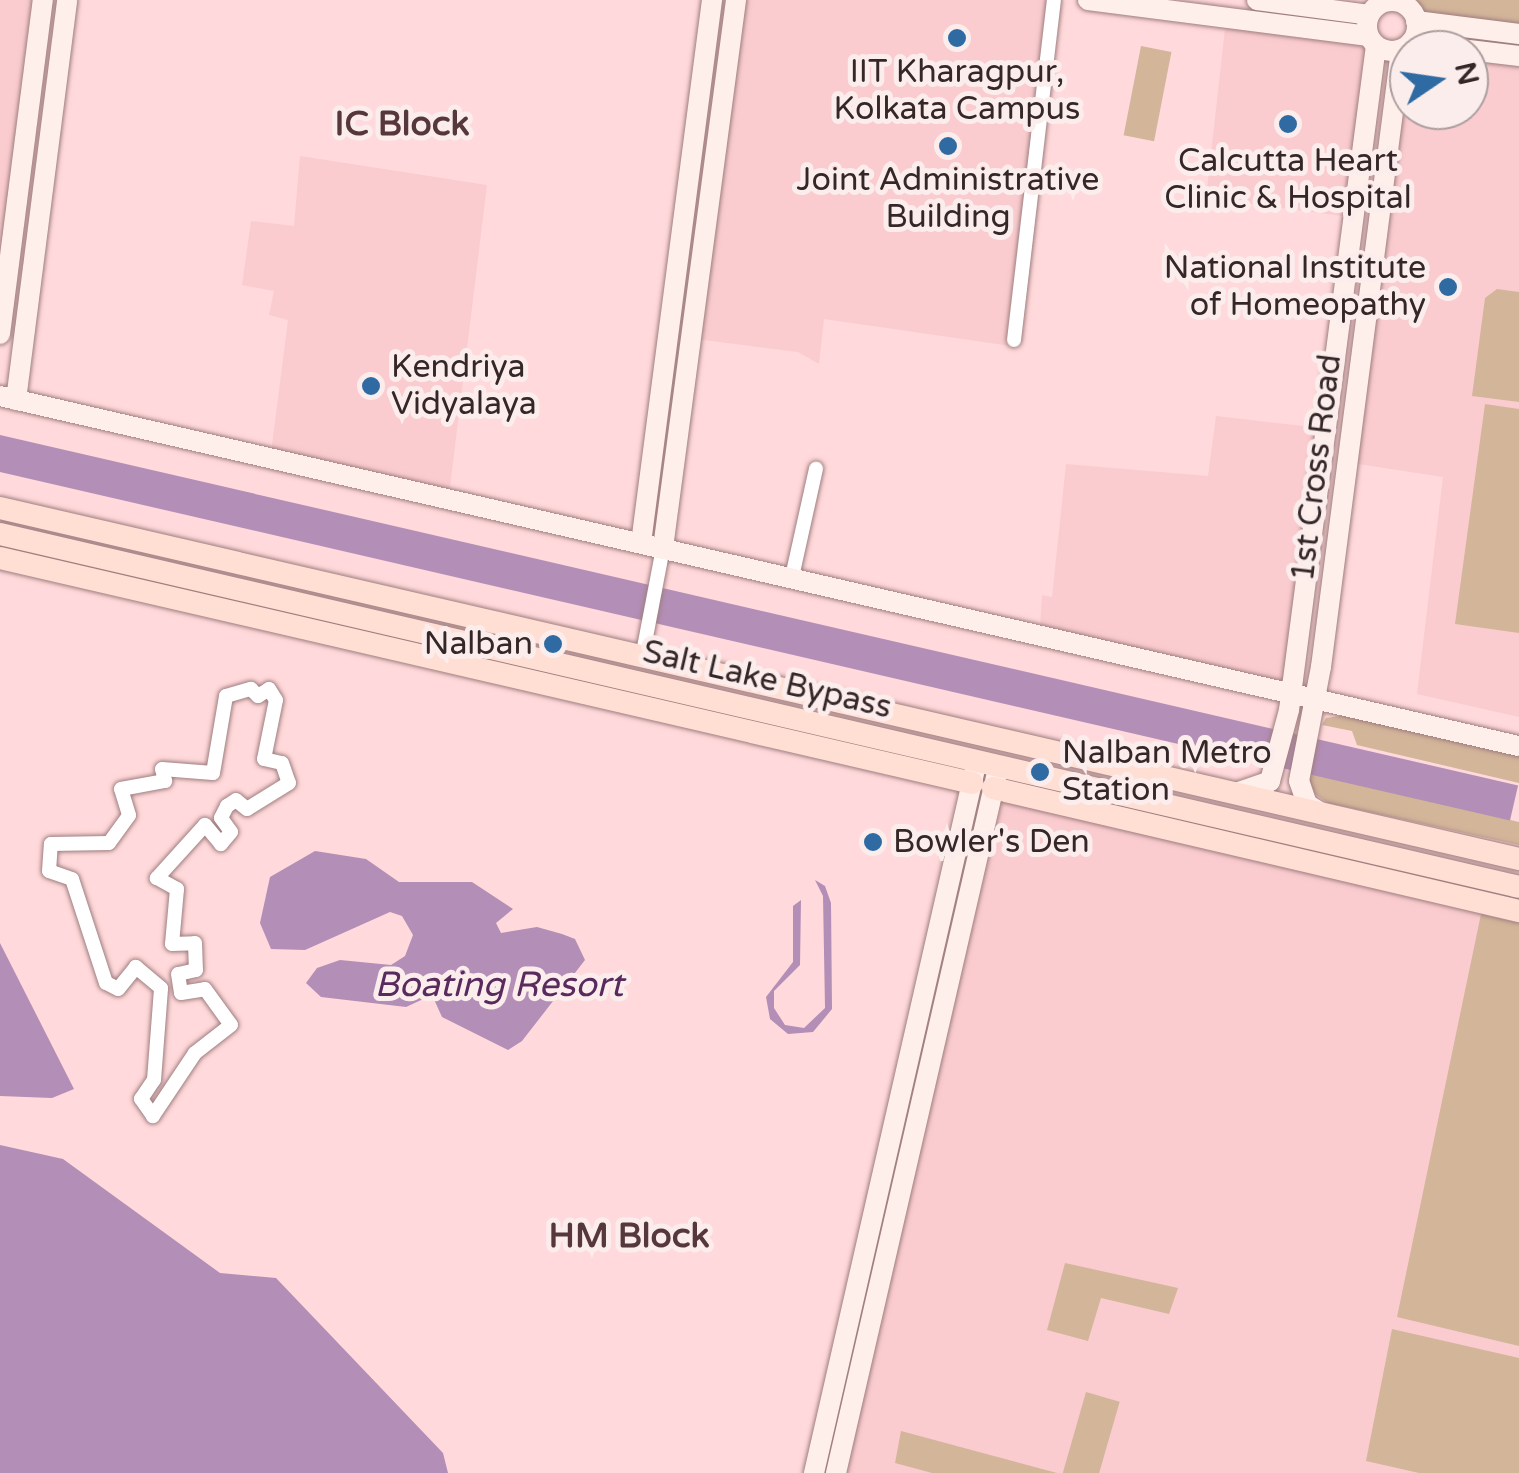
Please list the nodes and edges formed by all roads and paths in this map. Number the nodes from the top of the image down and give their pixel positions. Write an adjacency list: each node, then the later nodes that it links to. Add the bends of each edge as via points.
1 (43, 0): 11 (street)
2 (67, 0): 12 (street)
3 (712, 0): 28 (street)
4 (736, 0): 29 (street)
5 (1054, 0): 21 (street)
6 (1088, 0): 9 (street)
7 (1257, 0): 9 (street)
8 (1409, 9): 9 (street); 10 (street)
9 (1375, 20): 16 (street, 1st Cross Road)
10 (1519, 34)
11 (38, 36): 12 (street); 18 (street)
12 (62, 40): 19 (street)
13 (1489, 53): 14 (street)
14 (1519, 56)
15 (1393, 130): 17 (street, 1st Cross Road)
16 (1356, 207): 17 (street); 25 (street, 1st Cross Road)
17 (1380, 209): 26 (street, 1st Cross Road)
18 (14, 227): 19 (street); 20 (street)
19 (37, 231): 22 (street)
20 (0, 334)
21 (1014, 340)
22 (8, 398): 28 (street)
23 (816, 469): 31 (street)
24 (0, 508): 32 (main road, Salt Lake Bypass)
25 (1314, 528): 26 (street); 34 (street, 1st Cross Road)
26 (1338, 533): 35 (street, 1st Cross Road)
27 (0, 534): 33 (main road, Salt Lake Bypass)
28 (641, 543): 29 (street)
29 (663, 548): 31 (street); 32 (street)
30 (0, 558): 33 (main road, Salt Lake Bypass)
31 (792, 576): 34 (street)
32 (642, 658): 33 (main road); 39 (main road, Salt Lake Bypass)
33 (633, 693): 38 (main road, Salt Lake Bypass)
34 (1290, 701): 35 (street); 39 (street, 1st Cross Road, via 1274,774 1263,786)
35 (1315, 707): 36 (street); 41 (street, 1st Cross Road, via 1299,780 1307,804)
36 (1519, 746)
37 (282, 763): 37 (street, via 264,760 276,700 269,688 258,696 251,689 226,696 213,773 162,769 165,780 120,789 129,815 109,844 51,844 49,871 72,879 106,982 118,990 136,966 161,988 154,1080 141,1100 153,1116 195,1053 231,1025 206,989 181,993 178,974 196,970 195,943 172,944 177,889 157,878 205,825 222,844 230,832 221,818 227,806 236,800 248,809 289,783)
38 (985, 775): 40 (main road, Salt Lake Bypass); 42 (main road, Salt Lake Bypass); 46 (street); 47 (street)
39 (1229, 793): 41 (main road, Salt Lake Bypass)
40 (1194, 812): 42 (main road); 44 (main road, Salt Lake Bypass)
41 (1325, 814): 43 (main road, Salt Lake Bypass)
42 (1161, 827): 45 (main road, Salt Lake Bypass)
43 (1519, 859)
44 (1517, 887)
45 (1519, 911)
46 (814, 1473)
47 (836, 1473)

